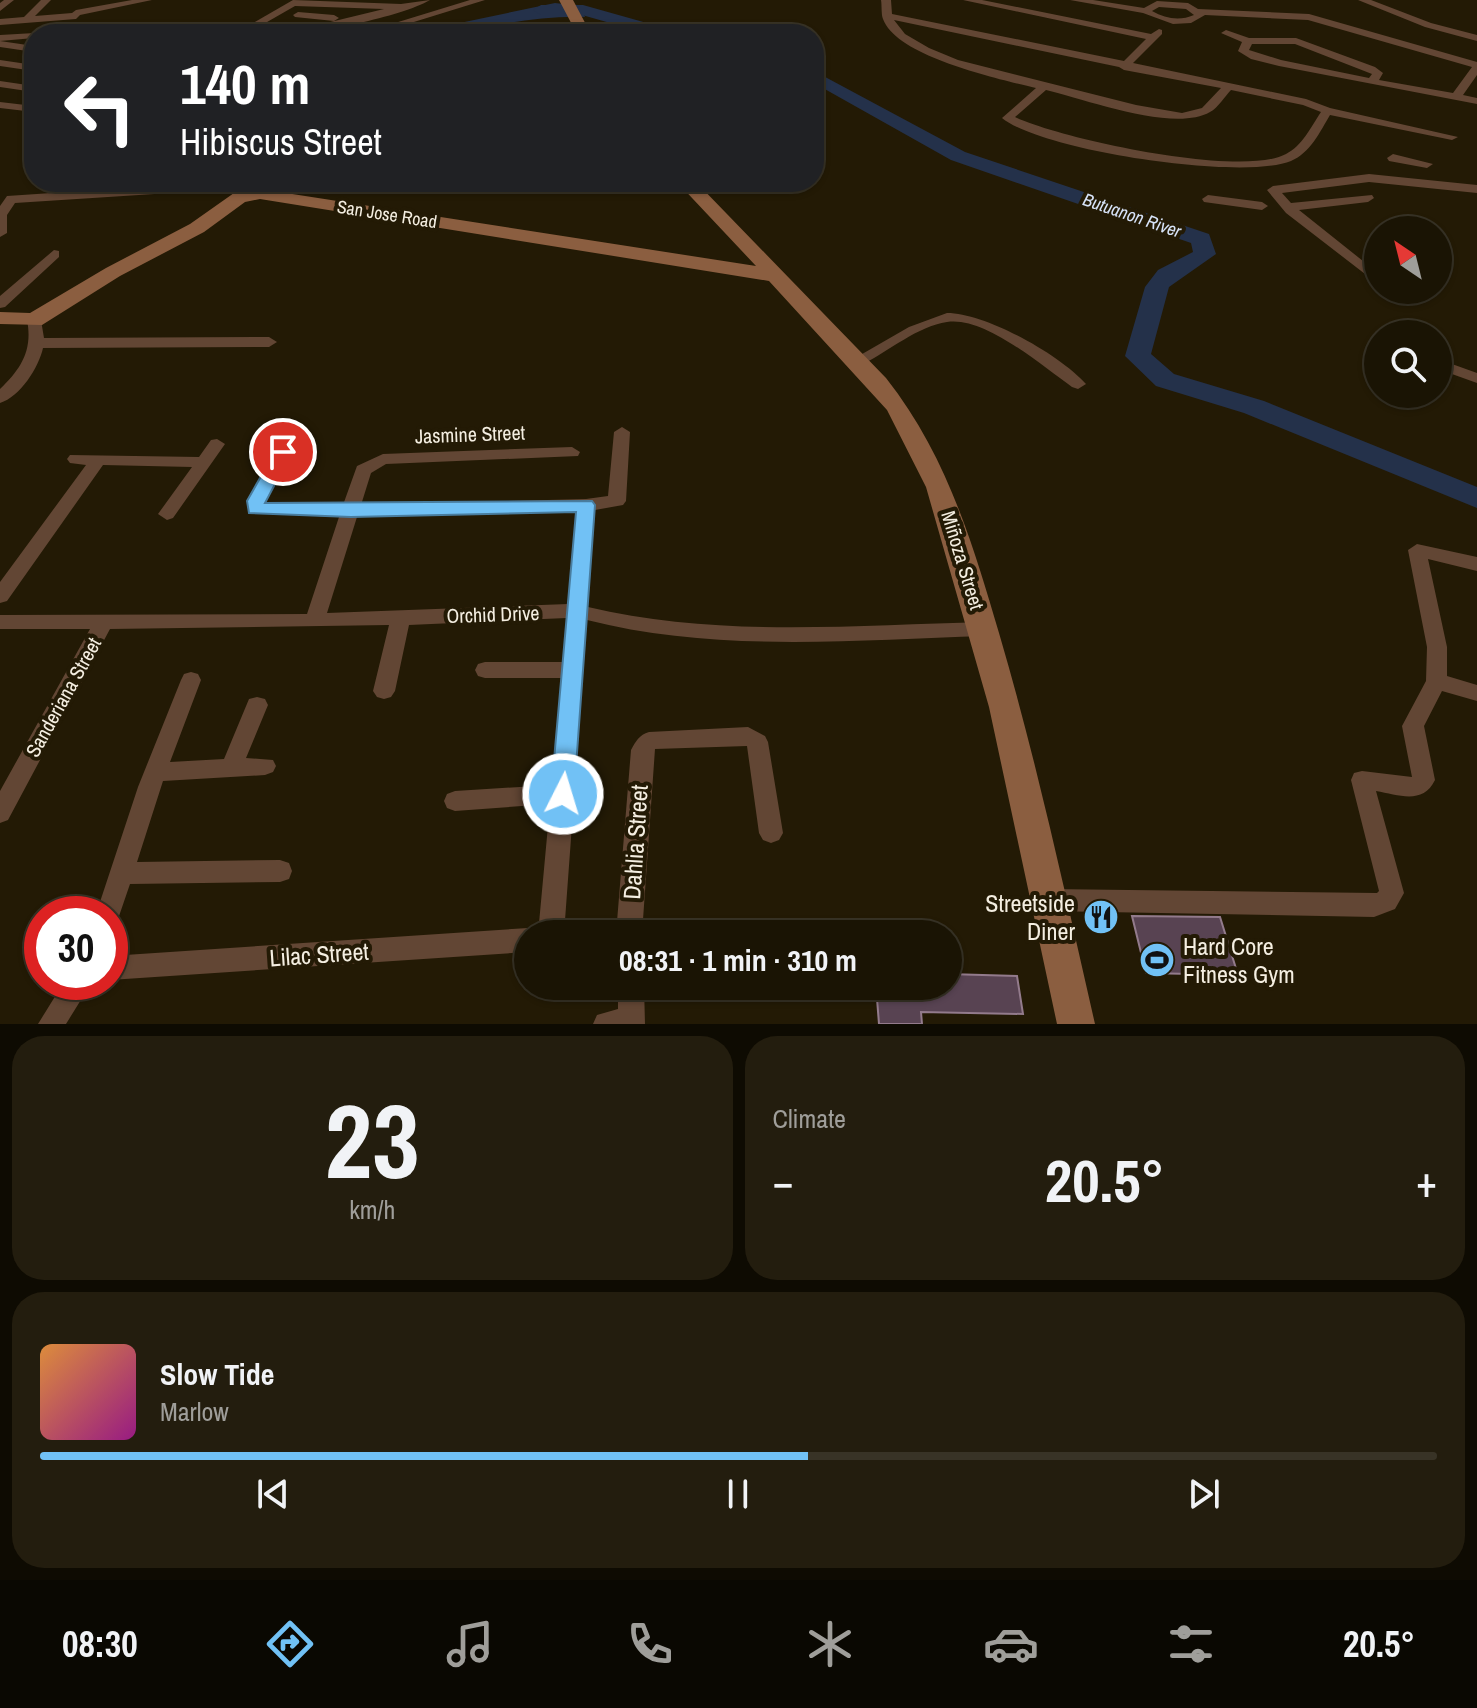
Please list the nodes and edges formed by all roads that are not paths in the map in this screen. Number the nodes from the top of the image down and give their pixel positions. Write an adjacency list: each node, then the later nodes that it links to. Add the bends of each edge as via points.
1 (9, 0): 15 (street)
2 (46, 0): 20 (street)
3 (88, 0): 18 (street)
4 (147, 0): 12 (street)
5 (480, 0): 28 (street)
6 (566, 0): 29 (main road)
7 (886, 0): 19 (street)
8 (968, 0): 32 (street)
9 (1075, 0): 16 (street)
10 (1363, 0): 33 (street)
11 (419, 1): 14 (street)
12 (125, 2): 18 (street)
13 (1169, 2): 16 (street); 17 (street)
14 (401, 7): 21 (street); 25 (street, via 293,3)
15 (0, 8)
16 (1146, 11): 22 (street)
17 (1199, 12): 22 (street, via 1194,19); 38 (street, via 1309,17)
18 (76, 14): 20 (street); 24 (street)
19 (887, 16): 40 (street); 43 (street, via 906,38 936,56)
20 (28, 18): 23 (street)
21 (357, 20): 26 (street, via 303,16); 27 (street)
22 (1171, 20): 32 (street)
23 (0, 22)
24 (70, 24)
25 (256, 24)
26 (295, 24)
27 (336, 24)
28 (398, 24)
29 (579, 24)
30 (1226, 33): 35 (street)
31 (24, 38): 34 (street)
32 (1154, 38): 40 (street)
33 (1477, 38)
34 (0, 41): 36 (street)
35 (1248, 41): 41 (street, via 1243,51 1249,57); 41 (street, via 1296,41 1371,69 1378,73)
36 (24, 47)
37 (0, 63): 39 (street)
38 (1477, 66): 46 (street)
39 (24, 67)
40 (1124, 67): 44 (street)
41 (1372, 82): 46 (street)
42 (0, 84): 45 (street)
43 (1044, 86): 44 (street, via 1182,116 1206,110); 50 (street, via 1008,118 1095,145 1184,161 1286,160 1304,146)
44 (1228, 87): 50 (street)
45 (24, 88)
46 (1456, 97): 47 (street)
47 (1477, 101)
48 (0, 105): 49 (street)
49 (24, 108)
50 (1327, 111): 51 (street)
51 (1452, 137)
52 (1393, 158): 53 (street, via 1427,160)
53 (1427, 181): 54 (street); 63 (street, via 1369,178 1273,190)
54 (1477, 189)
55 (87, 192): 59 (street)
56 (128, 192): 59 (street)
57 (238, 192): 60 (street)
58 (695, 192): 69 (main road, Miñoza Street)
59 (85, 195): 66 (street, via 11,199 1,215)
60 (240, 197): 69 (main road, San Jose Road, via 290,198); 71 (main road, via 197,228)
61 (1368, 198): 63 (street)
62 (1208, 199): 64 (street)
63 (1284, 202): 64 (street); 68 (street)
64 (1262, 206): 65 (street)
65 (1238, 216)
66 (0, 233)
67 (54, 254): 70 (street)
68 (1364, 268)
69 (772, 275): 74 (main road, Miñoza Street)
70 (1, 305): 71 (main road)
71 (34, 320): 73 (street)
72 (269, 342): 73 (street)
73 (38, 343): 78 (street, via 29,370)
74 (858, 361): 77 (street, via 943,318 966,316); 96 (main road, Miñoza Street, via 898,406 922,444)
75 (1452, 369): 76 (street)
76 (1477, 378)
77 (1078, 384)
78 (0, 398)
79 (622, 432): 86 (street, via 617,501)
80 (217, 444): 85 (street)
81 (283, 452): 87 (street, via 256,509)
82 (572, 452): 87 (street, Jasmine Street, via 383,459 363,470)
83 (76, 459): 84 (street)
84 (99, 459): 85 (street); 90 (street)
85 (205, 462): 88 (street)
86 (586, 505): 87 (street); 91 (street)
87 (351, 511): 93 (street)
88 (167, 514)
89 (1477, 564): 100 (street, via 1417,550 1437,647)
90 (0, 596)
91 (577, 611): 92 (street, Orchid Drive); 96 (street, Orchid Drive, via 633,625 724,634); 98 (street)
92 (401, 618): 93 (street, Orchid Drive); 101 (street)
93 (315, 621): 95 (street, Orchid Drive)
94 (0, 622): 95 (street, Orchid Drive)
95 (103, 623): 109 (street, Sanderiana Street)
96 (985, 629): 114 (main road, Miñoza Street)
97 (485, 670): 98 (street)
98 (572, 670): 107 (street)
99 (191, 680): 106 (street)
100 (1436, 681): 102 (street); 114 (street, via 1413,726 1424,780 1420,787 1362,780 1392,893 1386,901 1374,906)
101 (384, 691)
102 (1477, 693)
103 (257, 705): 105 (street)
104 (265, 766): 105 (street)
105 (231, 768): 106 (street)
106 (156, 772): 112 (street)
107 (563, 794): 108 (street); 115 (street)
108 (455, 801)
109 (0, 813)
110 (771, 833): 116 (street, Dahlia Street, via 760,746 753,739 655,738 642,750)
111 (280, 871): 112 (street)
112 (123, 873): 113 (street)
113 (115, 896)
114 (1048, 900): 123 (main road, Miñoza Street)
115 (552, 920)
116 (625, 920)
117 (514, 941): 118 (street, Lilac Street)
118 (128, 967)
119 (67, 1000): 122 (street)
120 (628, 1000): 121 (street)
121 (623, 1023)
122 (51, 1024)
123 (1076, 1024)

